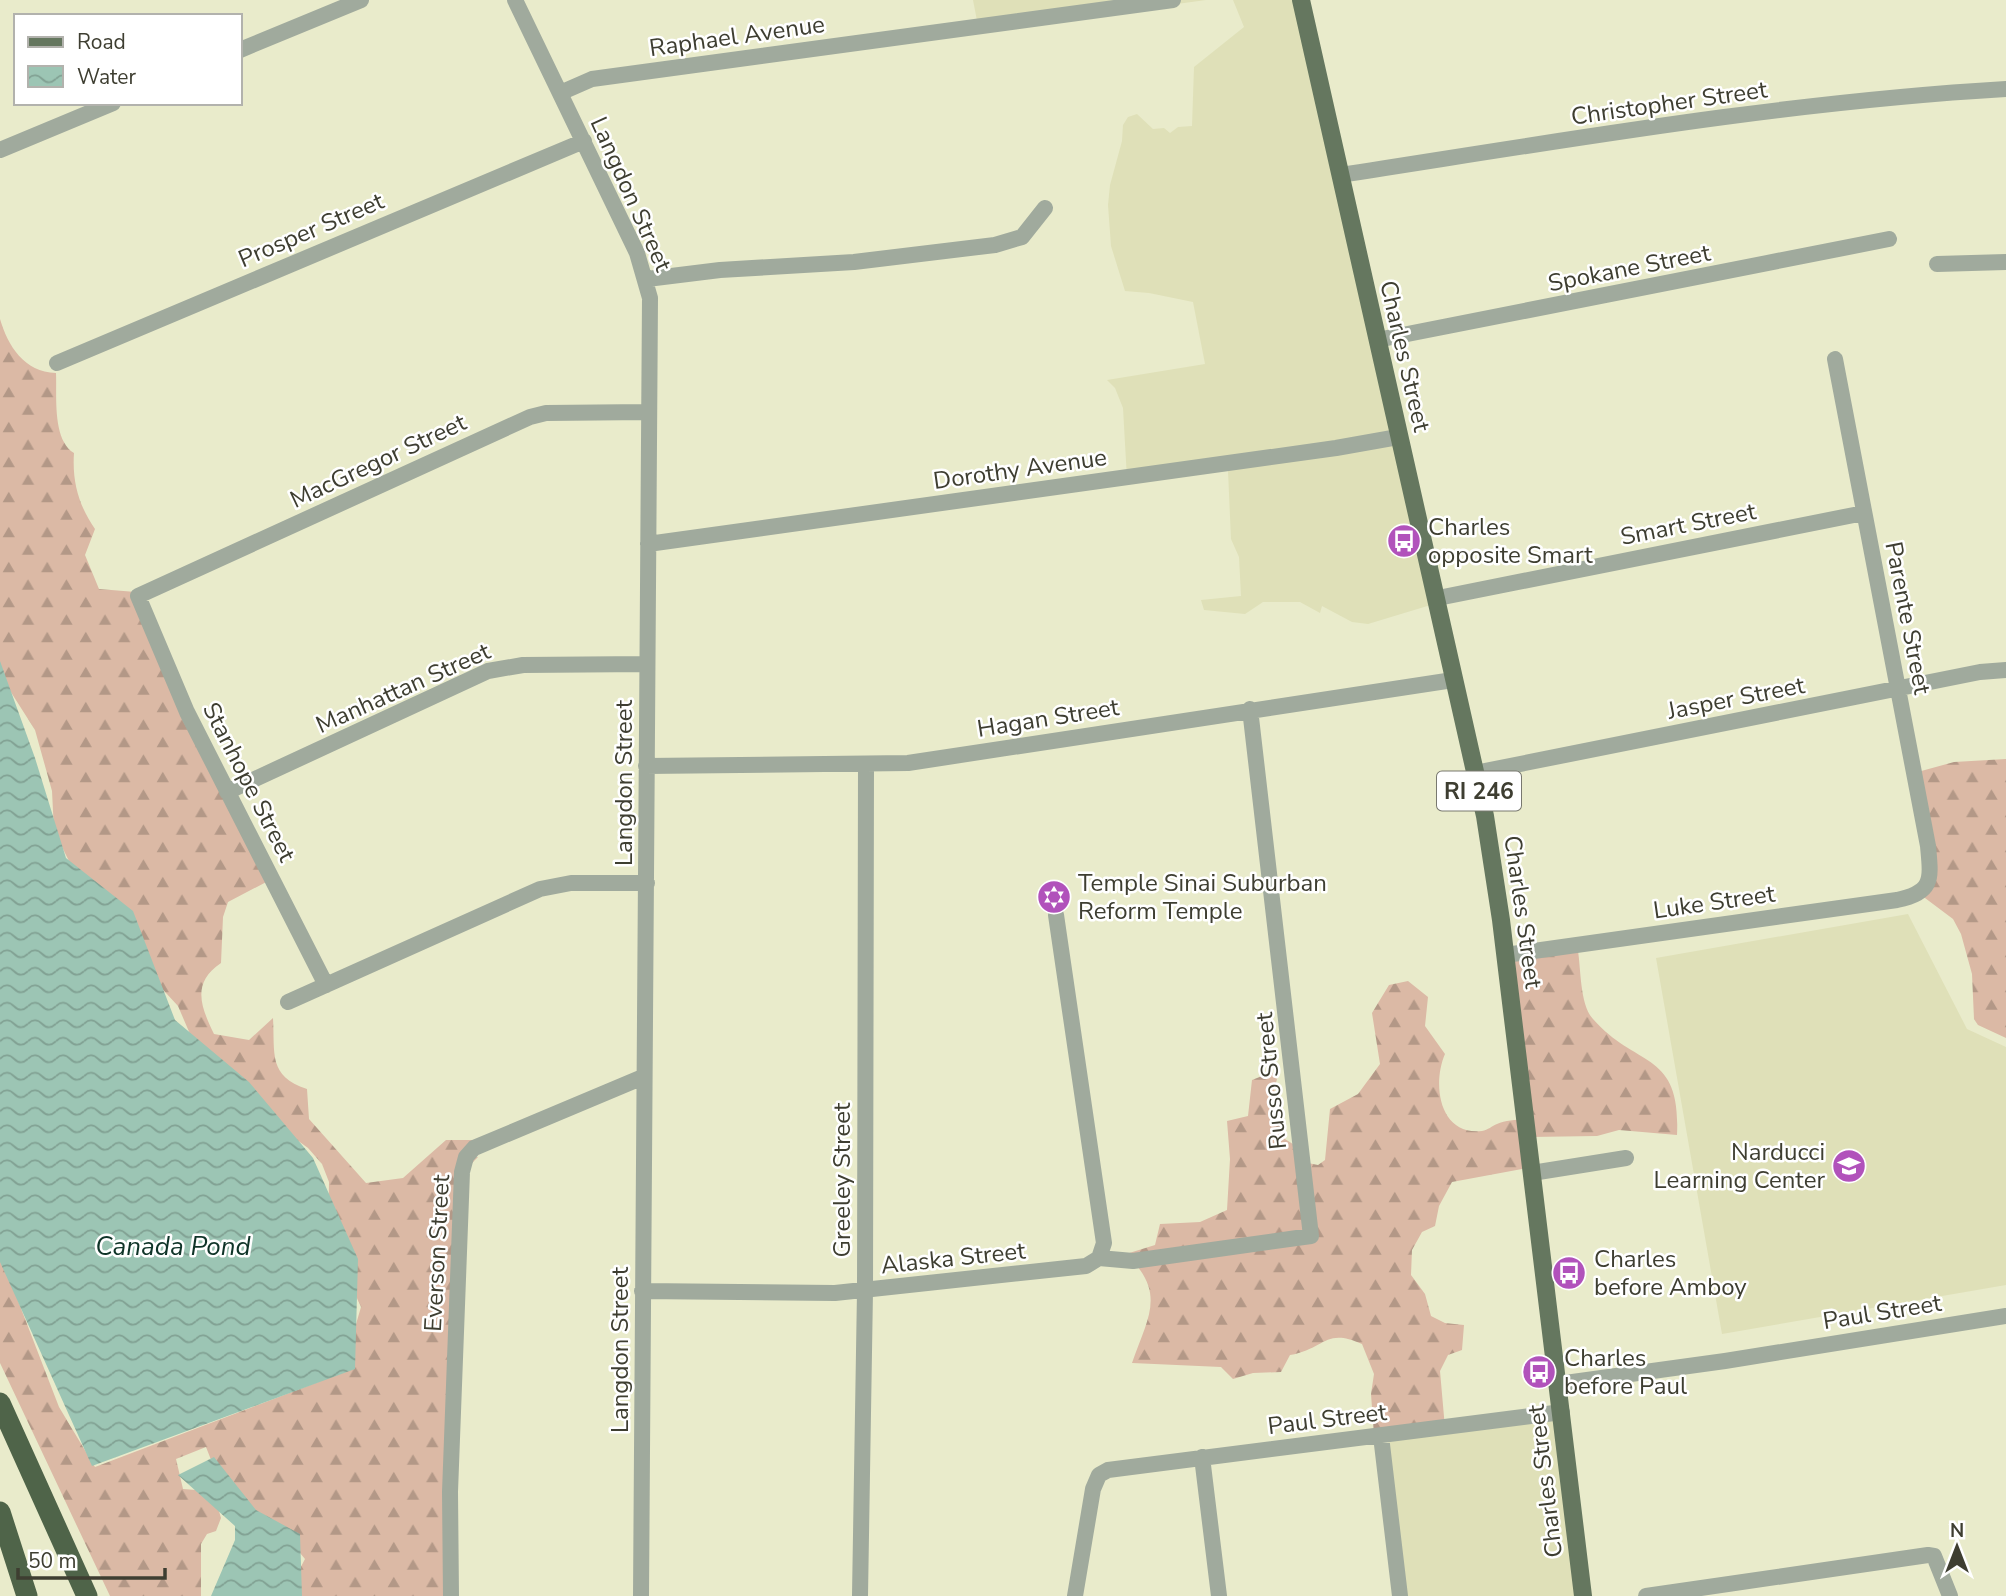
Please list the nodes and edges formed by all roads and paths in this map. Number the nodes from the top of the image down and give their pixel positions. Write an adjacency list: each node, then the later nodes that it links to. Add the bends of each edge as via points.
1 (361, 0): 5 (street)
2 (515, 0): 7 (street, Langdon Street)
3 (1173, 0): 7 (street, Raphael Avenue, via 592,79)
4 (1301, 0): 11 (main road, Charles Street / RI 246)
5 (242, 49)
6 (2006, 89): 11 (street, Christopher Street, via 1865,99)
7 (560, 93): 9 (street, Langdon Street)
8 (108, 105): 10 (street)
9 (584, 141): 16 (street, Langdon Street); 19 (street, Prosper Street)
10 (0, 149)
11 (1340, 175): 17 (main road, Charles Street / RI 246)
12 (1045, 208): 16 (street, via 1022,237 995,244 854,262)
13 (1889, 239): 17 (street, Spokane Street)
14 (2006, 262): 15 (street)
15 (1937, 264)
16 (647, 279): 20 (street, Langdon Street)
17 (1377, 340): 21 (main road, Charles Street / RI 246)
18 (1835, 359): 22 (street, Parente Street)
19 (57, 363)
20 (648, 412): 23 (street, Langdon Street); 24 (street, MacGregor Street, via 530,417)
21 (1398, 437): 23 (street, Dorothy Avenue); 25 (main road, Charles Street / RI 246)
22 (1864, 513): 25 (street, Smart Street); 29 (street, Parente Street)
23 (648, 544): 26 (street, Langdon Street)
24 (138, 596): 34 (street, Stanhope Street)
25 (1438, 598): 28 (main road, Charles Street / RI 246)
26 (647, 664): 32 (street, Langdon Street); 34 (street, Manhattan Street, via 523,665 488,671)
27 (2006, 670): 29 (street, Jasper Street)
28 (1453, 680): 30 (street, Hagan Street); 33 (main road, Charles Street / RI 246)
29 (1899, 688): 33 (street, Jasper Street); 36 (street, Parente Street, via 1928,846)
30 (1250, 709): 31 (street, Hagan Street, via 933,760); 44 (street, Russo Street, via 1311,1236 1133,1261)
31 (866, 765): 32 (street, Hagan Street); 46 (street, Greeley Street)
32 (646, 766): 35 (street, Langdon Street)
33 (1475, 773): 38 (main road, Charles Street / RI 246)
34 (227, 792): 39 (street, Stanhope Street)
35 (647, 883): 39 (street, via 571,883 540,889); 41 (street, Langdon Street)
36 (1927, 887): 38 (street, Luke Street, via 1897,900)
37 (1056, 915): 44 (street, via 1104,1243)
38 (1505, 955): 43 (main road, Charles Street / RI 246)
39 (326, 985): 40 (street)
40 (288, 1002)
41 (643, 1077): 45 (street, Langdon Street); 56 (street, Everson Street, via 474,1148 466,1157 452,1418)
42 (1626, 1158): 43 (street)
43 (1532, 1173): 48 (main road, Charles Street / RI 246)
44 (1099, 1258): 46 (street, Alaska Street, via 1086,1266)
45 (642, 1291): 46 (street, Alaska Street); 57 (street, Langdon Street)
46 (865, 1291): 58 (street, Greeley Street)
47 (2006, 1316): 48 (street, Paul Street)
48 (1558, 1384): 50 (main road, Charles Street / RI 246)
49 (0, 1404): 55 (highway)
50 (1562, 1412): 51 (street, Paul Street); 62 (main road, Charles Street / RI 246)
51 (1381, 1436): 52 (street, Paul Street); 61 (street)
52 (1202, 1457): 59 (street, Paul Street, via 1099,1475); 60 (street)
53 (0, 1512): 54 (highway)
54 (27, 1596)
55 (88, 1596)
56 (451, 1596)
57 (641, 1596)
58 (860, 1596)
59 (1075, 1596)
60 (1219, 1596)
61 (1400, 1596)
62 (1583, 1596)
63 (1646, 1596): 64 (street, via 1928,1555 1940,1565)
64 (1950, 1596)

